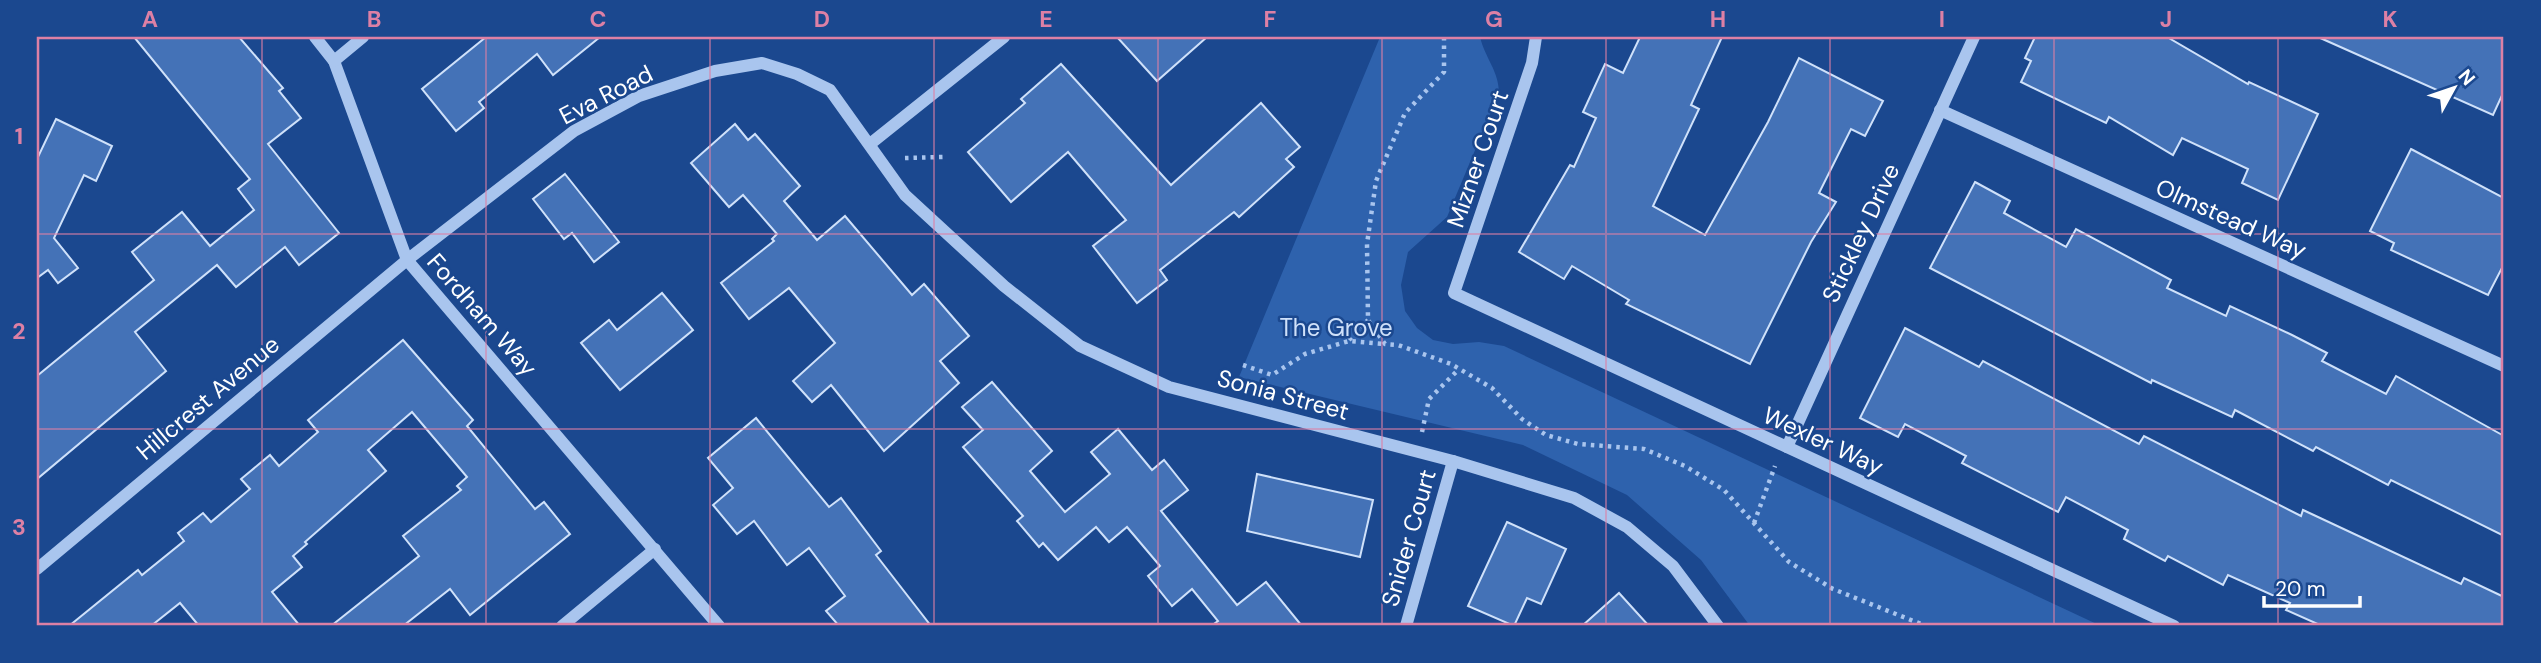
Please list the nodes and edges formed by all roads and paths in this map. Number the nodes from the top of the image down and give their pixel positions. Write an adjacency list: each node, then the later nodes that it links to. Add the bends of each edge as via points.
1 (315, 37): 7 (street, Fordham Way)
2 (363, 37): 7 (street)
3 (1004, 37): 9 (street)
4 (1444, 37): 14 (path, via 1444,72 1405,113 1376,181 1367,244)
5 (1536, 37): 13 (street, Mizner Court, via 1532,63)
6 (1974, 37): 8 (street, Stickley Drive)
7 (334, 61): 12 (street, Fordham Way)
8 (1940, 110): 18 (street, Olmstead Way); 20 (street, Stickley Drive)
9 (870, 144): 11 (street, Sonia Street); 12 (street, Eva Road, via 830,90 797,74 762,63 715,71 639,96 574,131)
10 (943, 157): 11 (path)
11 (880, 158): 21 (street, Sonia Street, via 905,195 1004,286 1080,346 1169,387)
12 (407, 260): 24 (street, Fordham Way); 25 (street, Hillcrest Avenue)
13 (1454, 293): 20 (street, Wexler Way)
14 (1368, 320): 15 (path); 16 (path)
15 (1349, 341): 16 (path); 17 (path, via 1305,354 1272,375)
16 (1385, 344): 19 (path)
17 (1243, 365)
18 (2504, 366)
19 (1459, 369): 21 (path, via 1429,399); 23 (path, via 1492,388 1522,419 1546,435 1578,444 1644,449 1685,466 1724,490)
20 (1787, 447): 23 (path, via 1772,471); 31 (street, Wexler Way)
21 (1417, 451): 22 (street, Sonia Street)
22 (1453, 461): 28 (street, Snider Court); 29 (street, Sonia Street, via 1574,498 1627,527 1673,566)
23 (1754, 523): 30 (path, via 1789,562 1833,589)
24 (655, 549): 26 (street); 27 (street, Fordham Way)
25 (37, 569)
26 (562, 626)
27 (719, 626)
28 (1406, 626)
29 (1718, 626)
30 (1926, 626)
31 (2174, 626)

